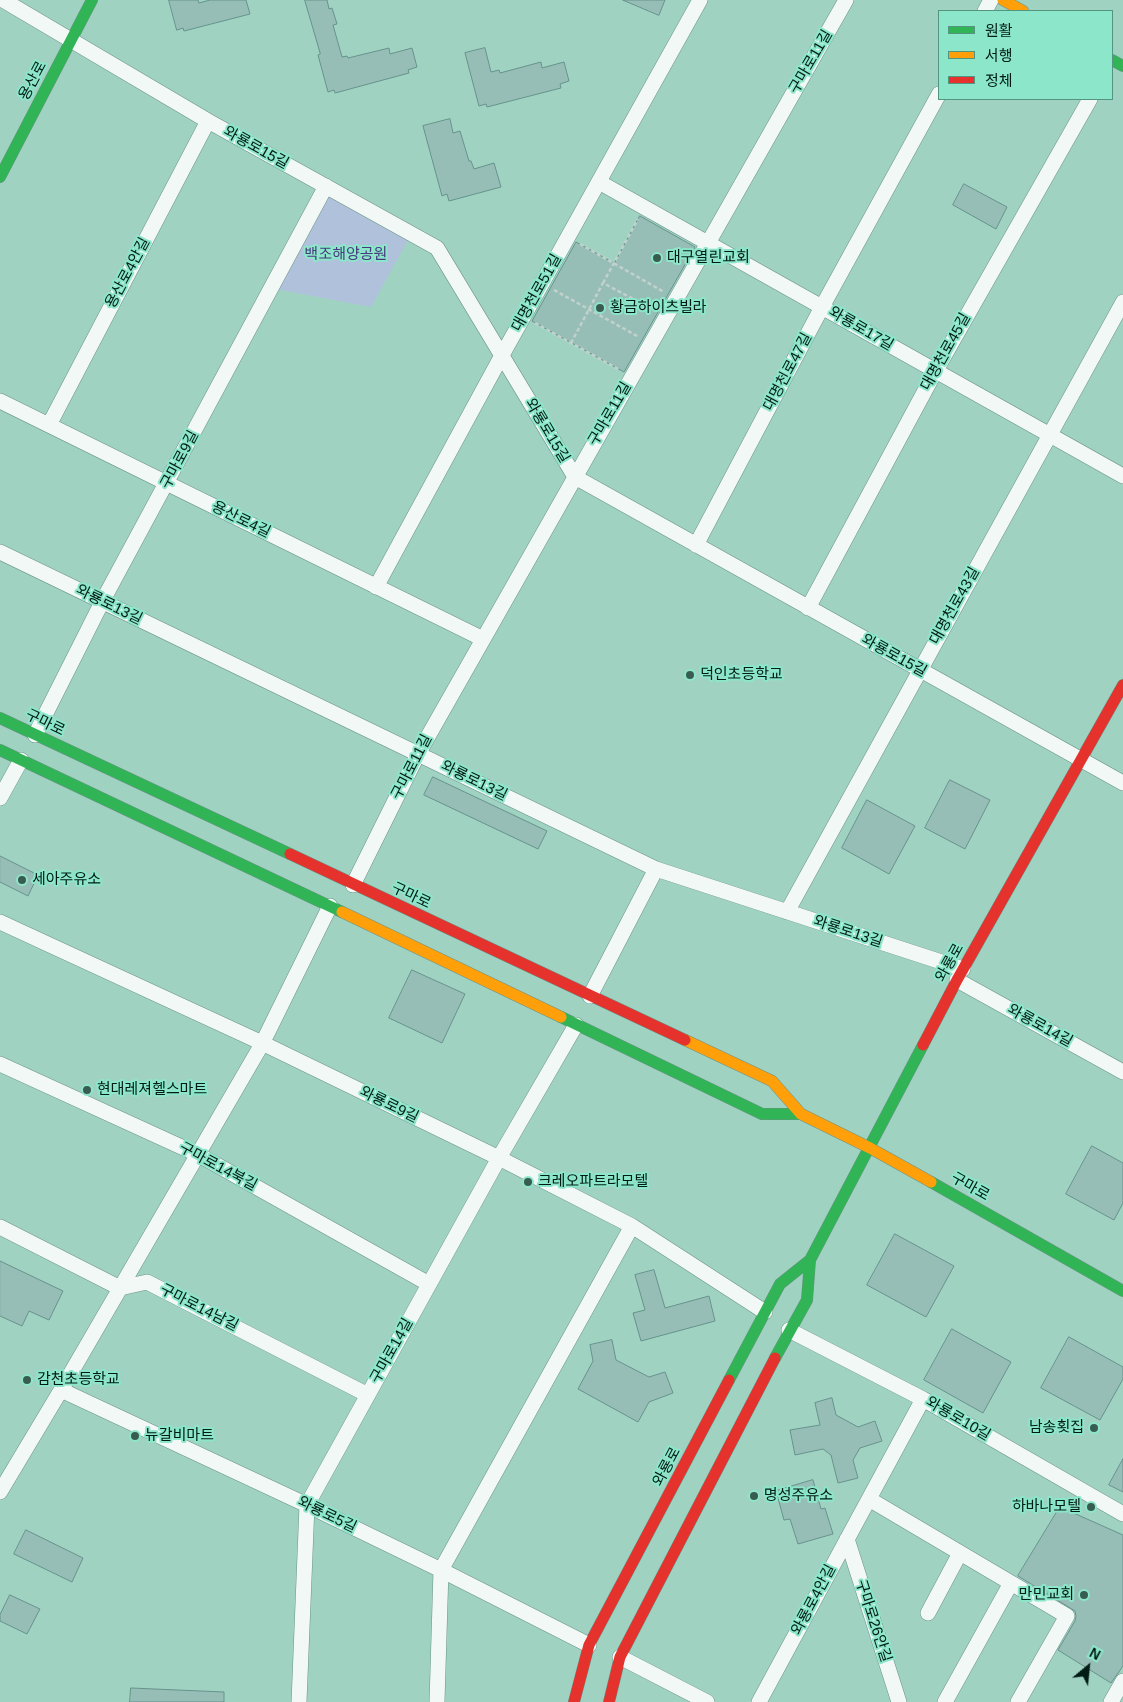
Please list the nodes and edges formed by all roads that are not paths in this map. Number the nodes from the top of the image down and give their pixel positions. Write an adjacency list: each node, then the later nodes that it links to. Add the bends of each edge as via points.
1 (3, 0): 7 (street, 와룡로15길)
2 (92, 0): 7 (main road, 용산로)
3 (700, 0): 12 (street, 대명천로51길)
4 (846, 0): 14 (street, 구마로11길)
5 (1003, 0): 6 (main road)
6 (1021, 10)
7 (72, 40): 10 (street, 와룡로15길); 11 (main road, 용산로)
8 (938, 96): 16 (street, 대명천로47길)
9 (1089, 100): 18 (street, 대명천로45길)
10 (208, 121): 13 (street, 와룡로15길); 20 (street, 용산로4안길)
11 (0, 177)
12 (598, 182): 14 (street, 와룡로17길); 17 (street, 대명천로51길)
13 (326, 186): 17 (street, 와룡로15길, via 437,248); 24 (street, 구마로9길)
14 (708, 244): 16 (street, 와룡로17길); 23 (street, 구마로11길)
15 (1123, 302): 21 (street, 대명천로43길)
16 (822, 307): 18 (street, 와룡로17길); 25 (street, 대명천로47길)
17 (501, 357): 23 (street, 와룡로15길); 27 (street, 대명천로51길)
18 (934, 372): 21 (street, 와룡로17길); 29 (street, 대명천로45길)
19 (0, 401): 20 (street, 용산로4길)
20 (48, 425): 24 (street, 용산로4길)
21 (1050, 435): 22 (street, 와룡로17길); 31 (street, 대명천로43길)
22 (1123, 476)
23 (575, 477): 25 (street, 와룡로15길); 30 (street, 구마로11길)
24 (167, 484): 27 (street, 용산로4길); 28 (street, 구마로9길)
25 (696, 545): 29 (street, 와룡로15길)
26 (0, 552): 28 (street, 와룡로13길)
27 (376, 587): 30 (street, 용산로4길)
28 (102, 602): 34 (street, 구마로9길); 36 (street, 와룡로13길)
29 (808, 608): 31 (street, 와룡로15길)
30 (483, 639): 36 (street, 구마로11길)
31 (920, 670): 37 (street, 와룡로15길); 44 (street, 대명천로43길)
32 (1123, 685): 37 (main road, 와룡로)
33 (0, 718): 34 (main road, 구마로)
34 (35, 735): 42 (main road, 구마로)
35 (0, 750): 38 (main road, 구마로)
36 (418, 754): 41 (street, 와룡로13길); 42 (street, 구마로11길)
37 (1081, 759): 39 (street, 와룡로15길); 46 (main road, 와룡로)
38 (21, 760): 40 (street); 43 (main road, 구마로)
39 (1123, 783)
40 (0, 798)
41 (656, 868): 44 (street, 와룡로13길); 47 (street)
42 (353, 885): 47 (main road, 구마로)
43 (330, 906): 48 (main road, 구마로); 49 (street)
44 (787, 912): 46 (street, 와룡로13길)
45 (0, 922): 49 (street, 와룡로9길)
46 (960, 974): 51 (street, 와룡로14길); 53 (main road, 와룡로)
47 (590, 996): 52 (main road, 구마로, via 772,1081)
48 (576, 1025): 52 (main road, 구마로, via 762,1114); 55 (street, 구마로14길)
49 (262, 1044): 54 (street); 55 (street, 와룡로9길)
50 (0, 1064): 54 (street, 구마로14북길)
51 (1123, 1072)
52 (801, 1114): 53 (main road, 구마로)
53 (870, 1148): 58 (main road, 와룡로); 61 (main road, 구마로)
54 (198, 1155): 59 (street, 구마로14북길); 60 (street)
55 (498, 1158): 56 (street, 와룡로9길); 59 (street, 구마로14길)
56 (632, 1226): 62 (street, 와룡로9길); 73 (street)
57 (0, 1227): 60 (street)
58 (810, 1260): 62 (main road, 와룡로, via 780,1284); 63 (main road, 와룡로, via 807,1300)
59 (430, 1284): 65 (street, 구마로14길)
60 (120, 1288): 64 (street); 65 (street, 구마로14남길, via 147,1282)
61 (1123, 1290)
62 (765, 1312): 76 (main road, 와룡로)
63 (789, 1330): 66 (street, 와룡로10길); 77 (main road, 와룡로)
64 (62, 1390): 67 (street); 69 (street, 와룡로5길)
65 (368, 1395): 69 (street, 구마로14길)
66 (923, 1399): 68 (street, 와룡로4안길); 70 (street, 와룡로10길)
67 (0, 1492)
68 (869, 1499): 71 (street, 와룡로4안길); 72 (street)
69 (307, 1505): 73 (street, 와룡로5길); 79 (street, 구마로14길)
70 (1123, 1514)
71 (847, 1539): 84 (street, 와룡로4안길); 85 (street, 구마로26안길)
72 (960, 1553): 74 (street); 75 (street)
73 (441, 1570): 76 (street, 와룡로5길); 80 (street)
74 (1011, 1583): 86 (street); 87 (street, via 1067,1616)
75 (928, 1613)
76 (589, 1645): 81 (main road, 와룡로)
77 (620, 1657): 82 (main road, 와룡로); 83 (street)
78 (1123, 1681): 88 (street)
79 (299, 1702)
80 (437, 1702)
81 (574, 1702)
82 (609, 1702)
83 (707, 1702)
84 (759, 1702)
85 (899, 1702)
86 (945, 1702)
87 (1018, 1702)
88 (1111, 1702)

